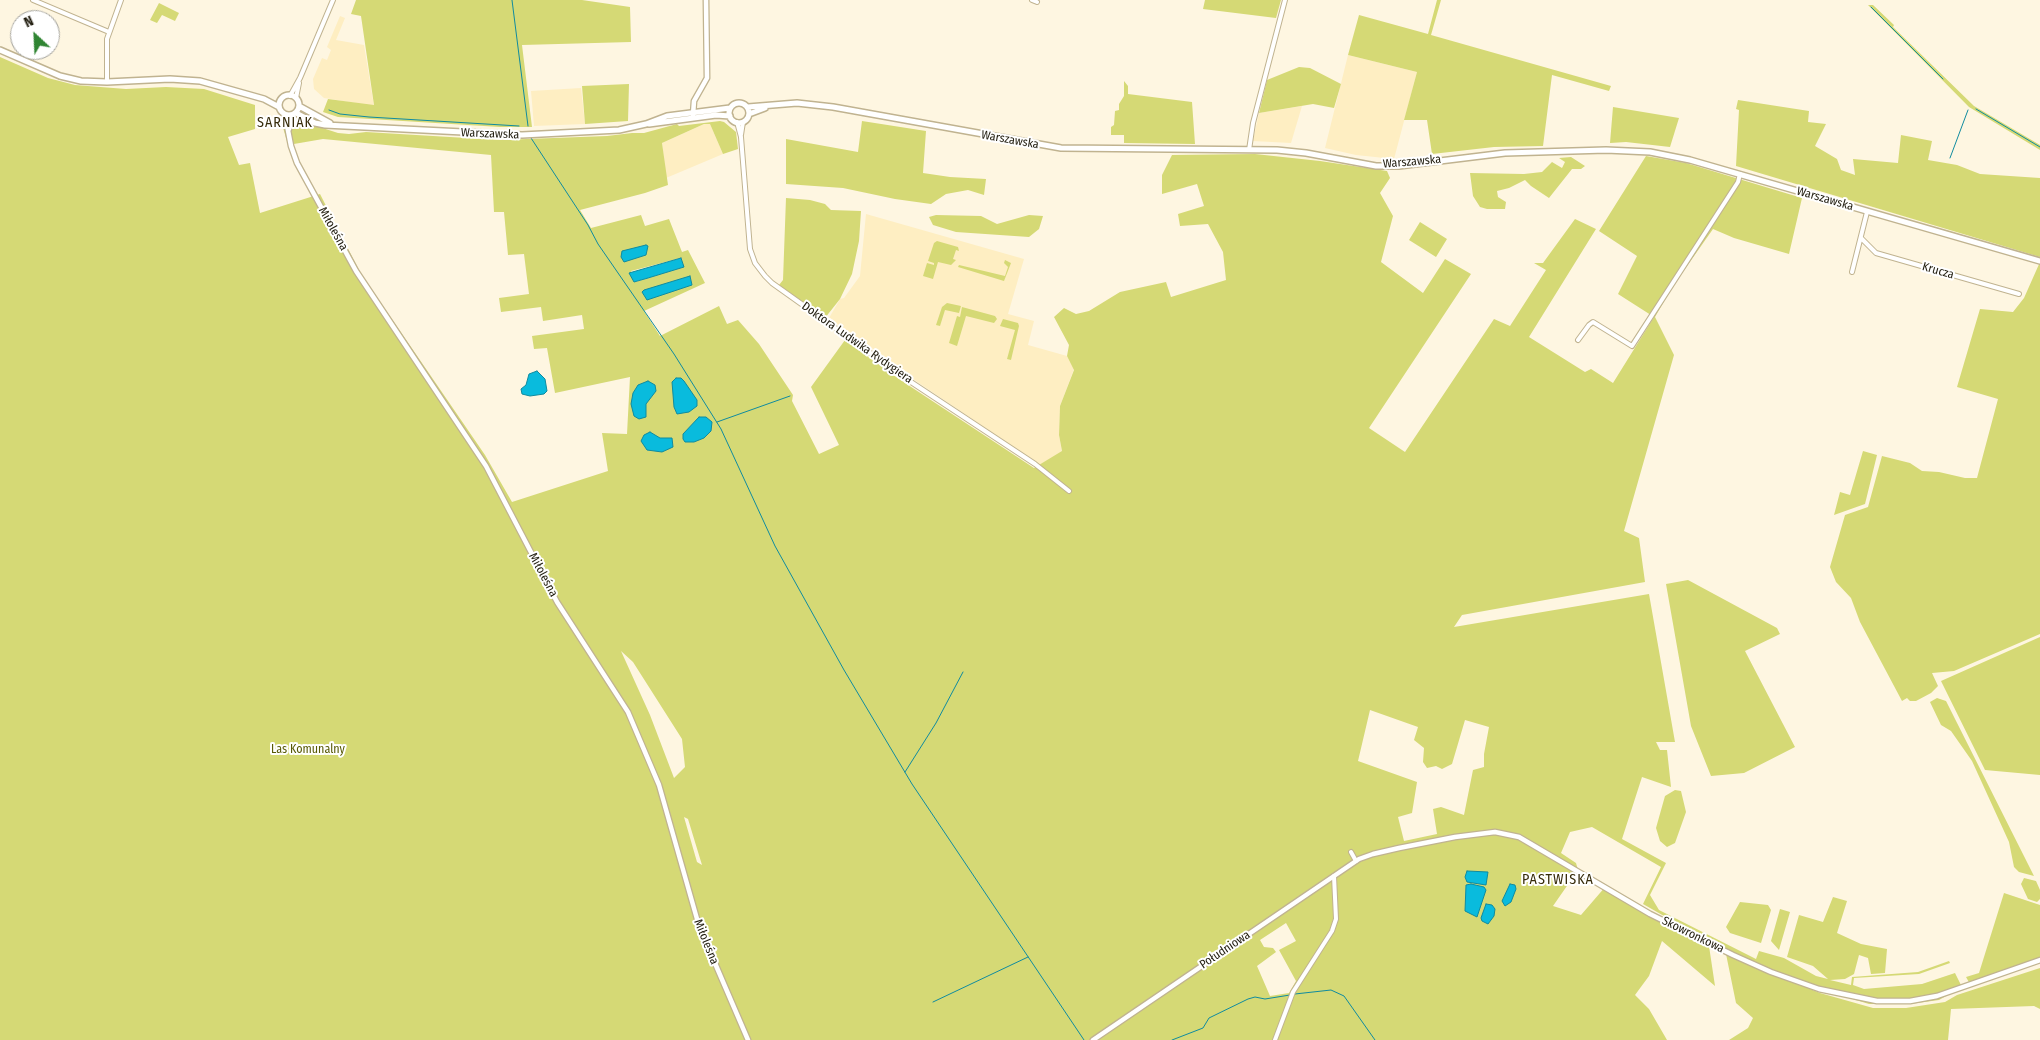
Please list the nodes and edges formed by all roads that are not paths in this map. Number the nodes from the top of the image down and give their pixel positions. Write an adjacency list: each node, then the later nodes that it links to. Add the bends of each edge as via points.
1 (33, 0): 8 (street)
2 (121, 0): 8 (street)
3 (333, 0): 11 (street)
4 (706, 0): 21 (street, via 707,74 705,84 694,101)
5 (1032, 0): 7 (street)
6 (1285, 0): 25 (street)
7 (1037, 2)
8 (109, 32): 10 (street)
9 (0, 50): 10 (main road, via 60,76)
10 (107, 82): 12 (main road, via 200,81)
11 (293, 97): 13 (main road); 15 (main road)
12 (264, 99): 13 (main road); 16 (main road)
13 (282, 99): 16 (main road)
14 (775, 104): 18 (main road, Warszawska); 20 (main road, Warszawska); 25 (main road, Warszawska, via 833,107 1061,148)
15 (299, 106): 19 (main road); 24 (main road, Warszawska)
16 (279, 107): 19 (main road)
17 (730, 108): 18 (main road, via 740,103); 21 (main road, Warszawska); 22 (main road)
18 (748, 108): 20 (main road)
19 (290, 114): 24 (main road, Warszawska, via 315,123); 38 (street, Miłoleśna, via 288,133 297,162 356,271 486,466 557,602 628,712 659,785 699,926)
20 (749, 114): 23 (main road)
21 (693, 115): 22 (main road, Warszawska); 24 (main road, Warszawska, via 666,116 646,124 610,131 522,135)
22 (730, 116): 23 (main road)
23 (740, 122): 33 (street, Doktora Ludwika Rydygiera, via 749,239 755,262 765,276 911,382)
24 (333, 124)
25 (1249, 150): 26 (main road, Warszawska, via 1292,151 1390,166 1505,153 1640,151 1668,154)
26 (1740, 174): 27 (main road, Warszawska); 32 (street, via 1738,182 1632,346 1593,322)
27 (1868, 212): 28 (street); 29 (main road, Warszawska)
28 (1861, 238): 30 (street); 31 (street, Krucza, via 1876,253)
29 (2040, 261)
30 (1852, 272)
31 (2019, 294)
32 (1578, 340)
33 (1069, 490)
34 (1351, 852): 35 (street)
35 (1356, 861): 36 (street, Południowa); 37 (street, Skowronkowa, via 1377,853 1456,837 1495,832 1512,834 1662,922 1733,955 1819,989 1877,1000 1910,1001 1937,996)
36 (1334, 876): 39 (street, Południowa); 40 (street, via 1336,919 1332,932 1293,992)
37 (2040, 960)
38 (748, 1040)
39 (1093, 1040)
40 (1275, 1040)

